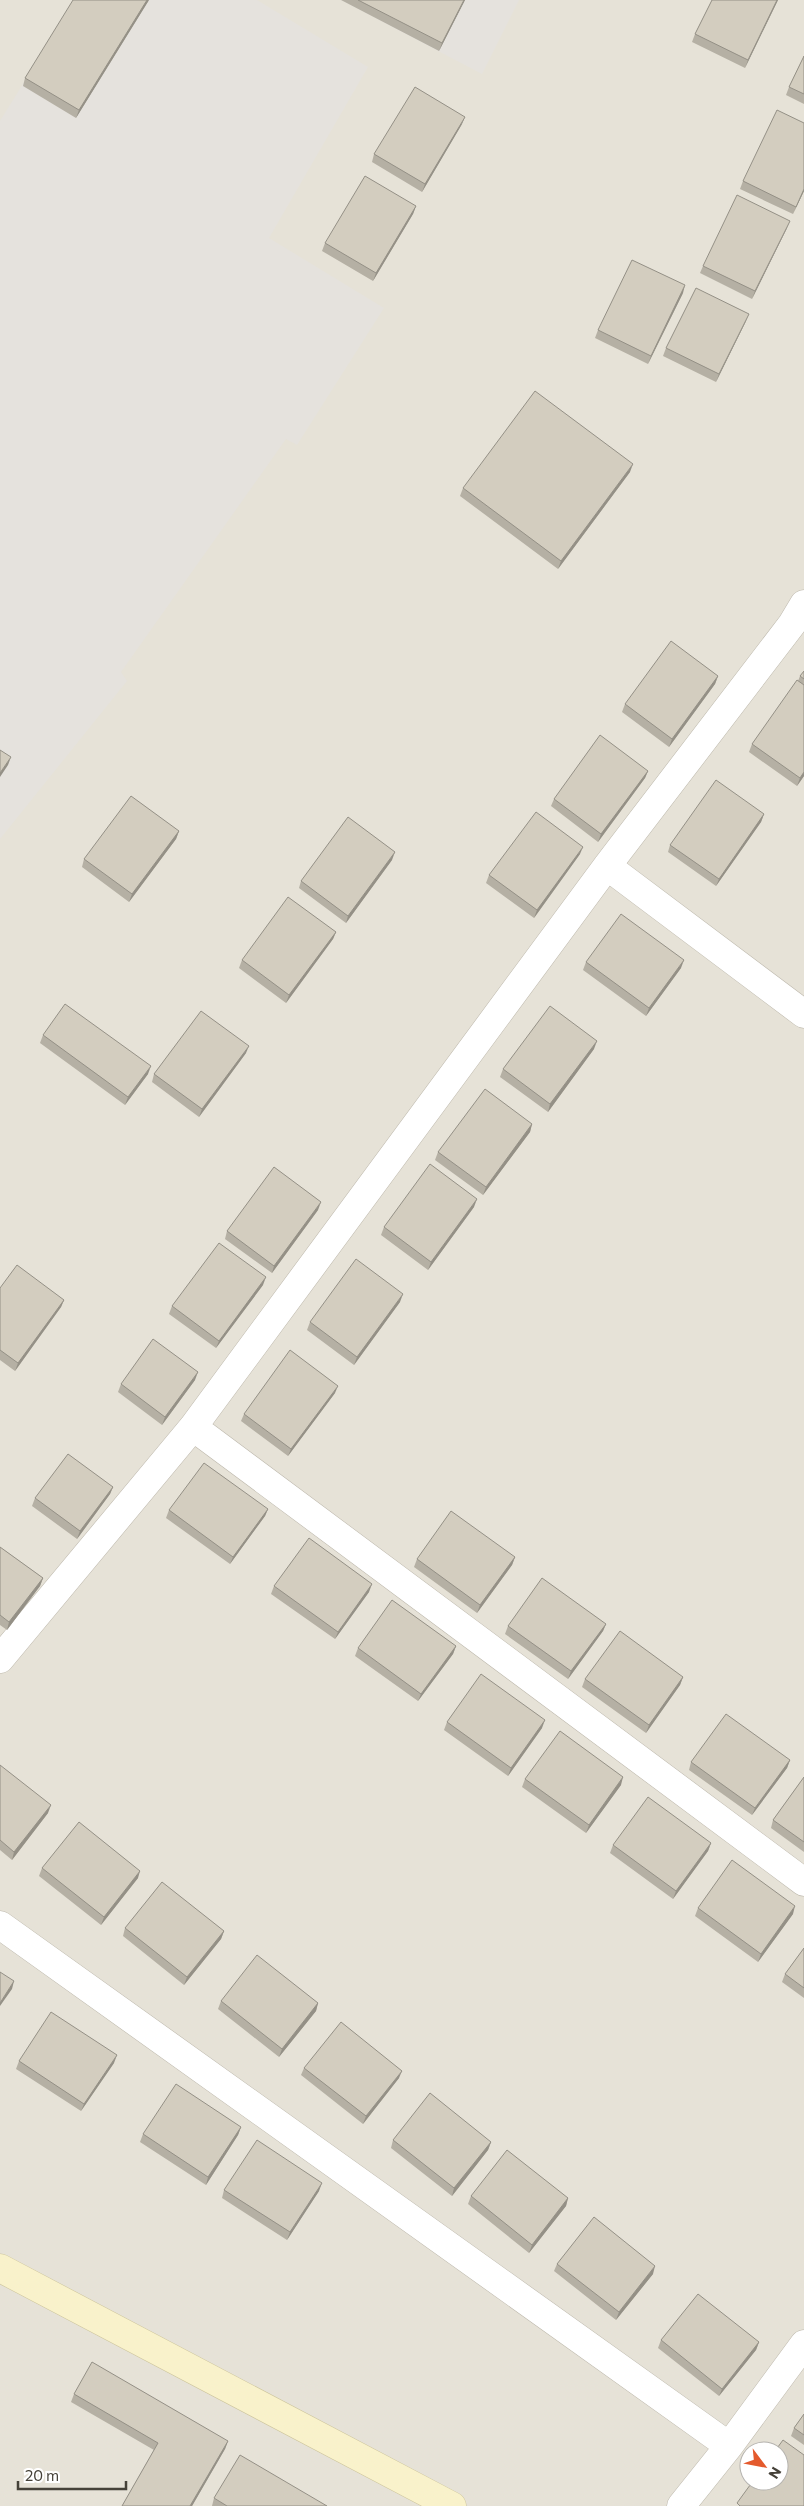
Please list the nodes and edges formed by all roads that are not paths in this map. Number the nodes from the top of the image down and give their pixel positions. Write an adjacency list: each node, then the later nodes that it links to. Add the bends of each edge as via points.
1 (804, 604): 2 (street)
2 (607, 866): 3 (street); 4 (street)
3 (804, 1014)
4 (193, 1427): 5 (street); 6 (street)
5 (0, 1659)
6 (804, 1882)
7 (0, 1925): 10 (street)
8 (0, 2268): 11 (street)
9 (804, 2344): 10 (street)
10 (729, 2446): 12 (street)
11 (452, 2506)
12 (681, 2506)

